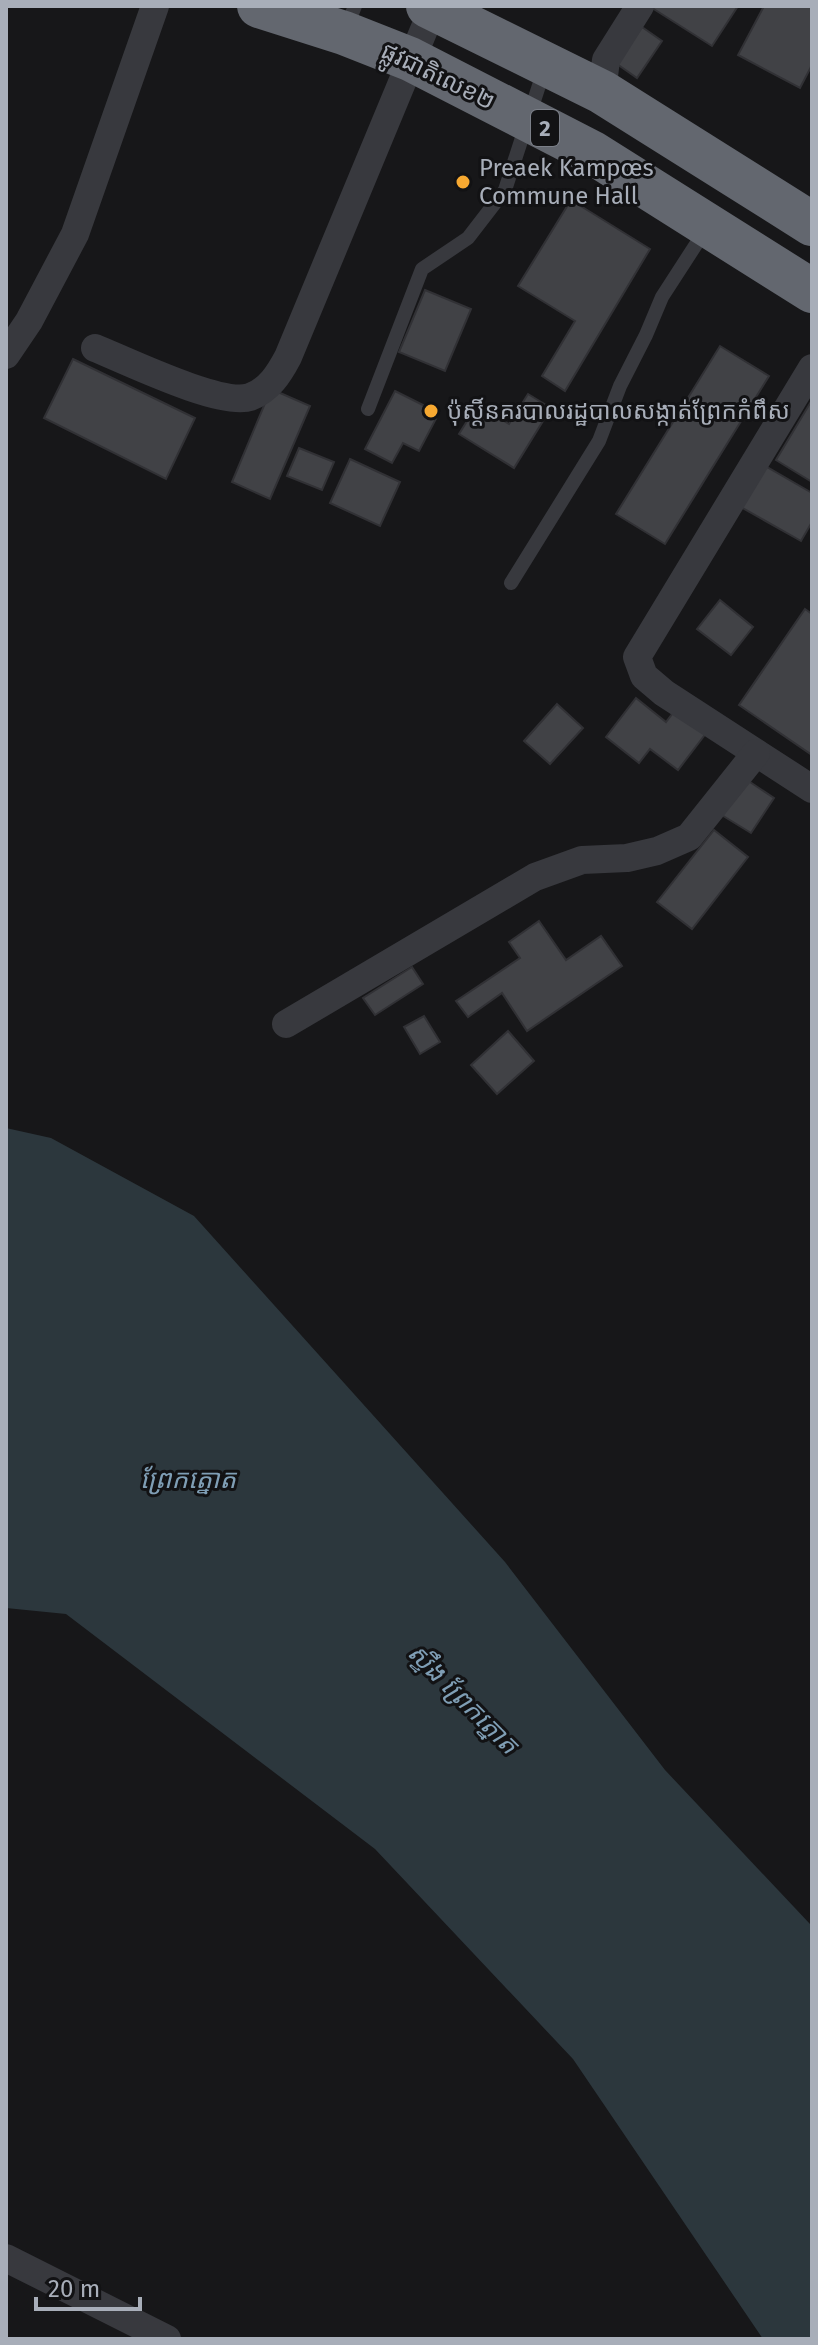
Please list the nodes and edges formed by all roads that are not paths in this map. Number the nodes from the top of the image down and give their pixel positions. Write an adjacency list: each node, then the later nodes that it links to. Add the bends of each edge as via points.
1 (155, 6): 14 (street, via 75,234)
2 (259, 6): 5 (highway, ផ្លូវជាតិលេខ២ / 2)
3 (640, 6): 8 (street, via 606,60)
4 (430, 7): 6 (street); 7 (highway, 2)
5 (350, 20): 6 (highway, ផ្លូវជាតិលេខ២ / 2)
6 (410, 59): 9 (highway, ផ្លូវជាតិលេខ២ / 2); 13 (street, via 275,381 248,398 221,396)
7 (546, 64): 8 (highway, 2); 9 (lane)
8 (602, 92): 10 (highway, 2)
9 (528, 120): 11 (highway, ផ្លូវជាតិលេខ២ / 2, via 593,153); 16 (lane, via 505,190 468,238 422,269)
10 (812, 224)
11 (708, 226): 12 (highway, ផ្លូវជាតិលេខ២ / 2); 17 (lane, via 662,297 599,441)
12 (812, 291)
13 (95, 348)
14 (6, 355)
15 (812, 368): 18 (street, via 637,657 644,676 664,693)
16 (368, 409)
17 (511, 583)
18 (756, 753): 19 (street); 20 (street, via 689,837 657,851 582,860 535,877)
19 (812, 789)
20 (286, 1024)
21 (6, 2258): 22 (street)
22 (167, 2339)

